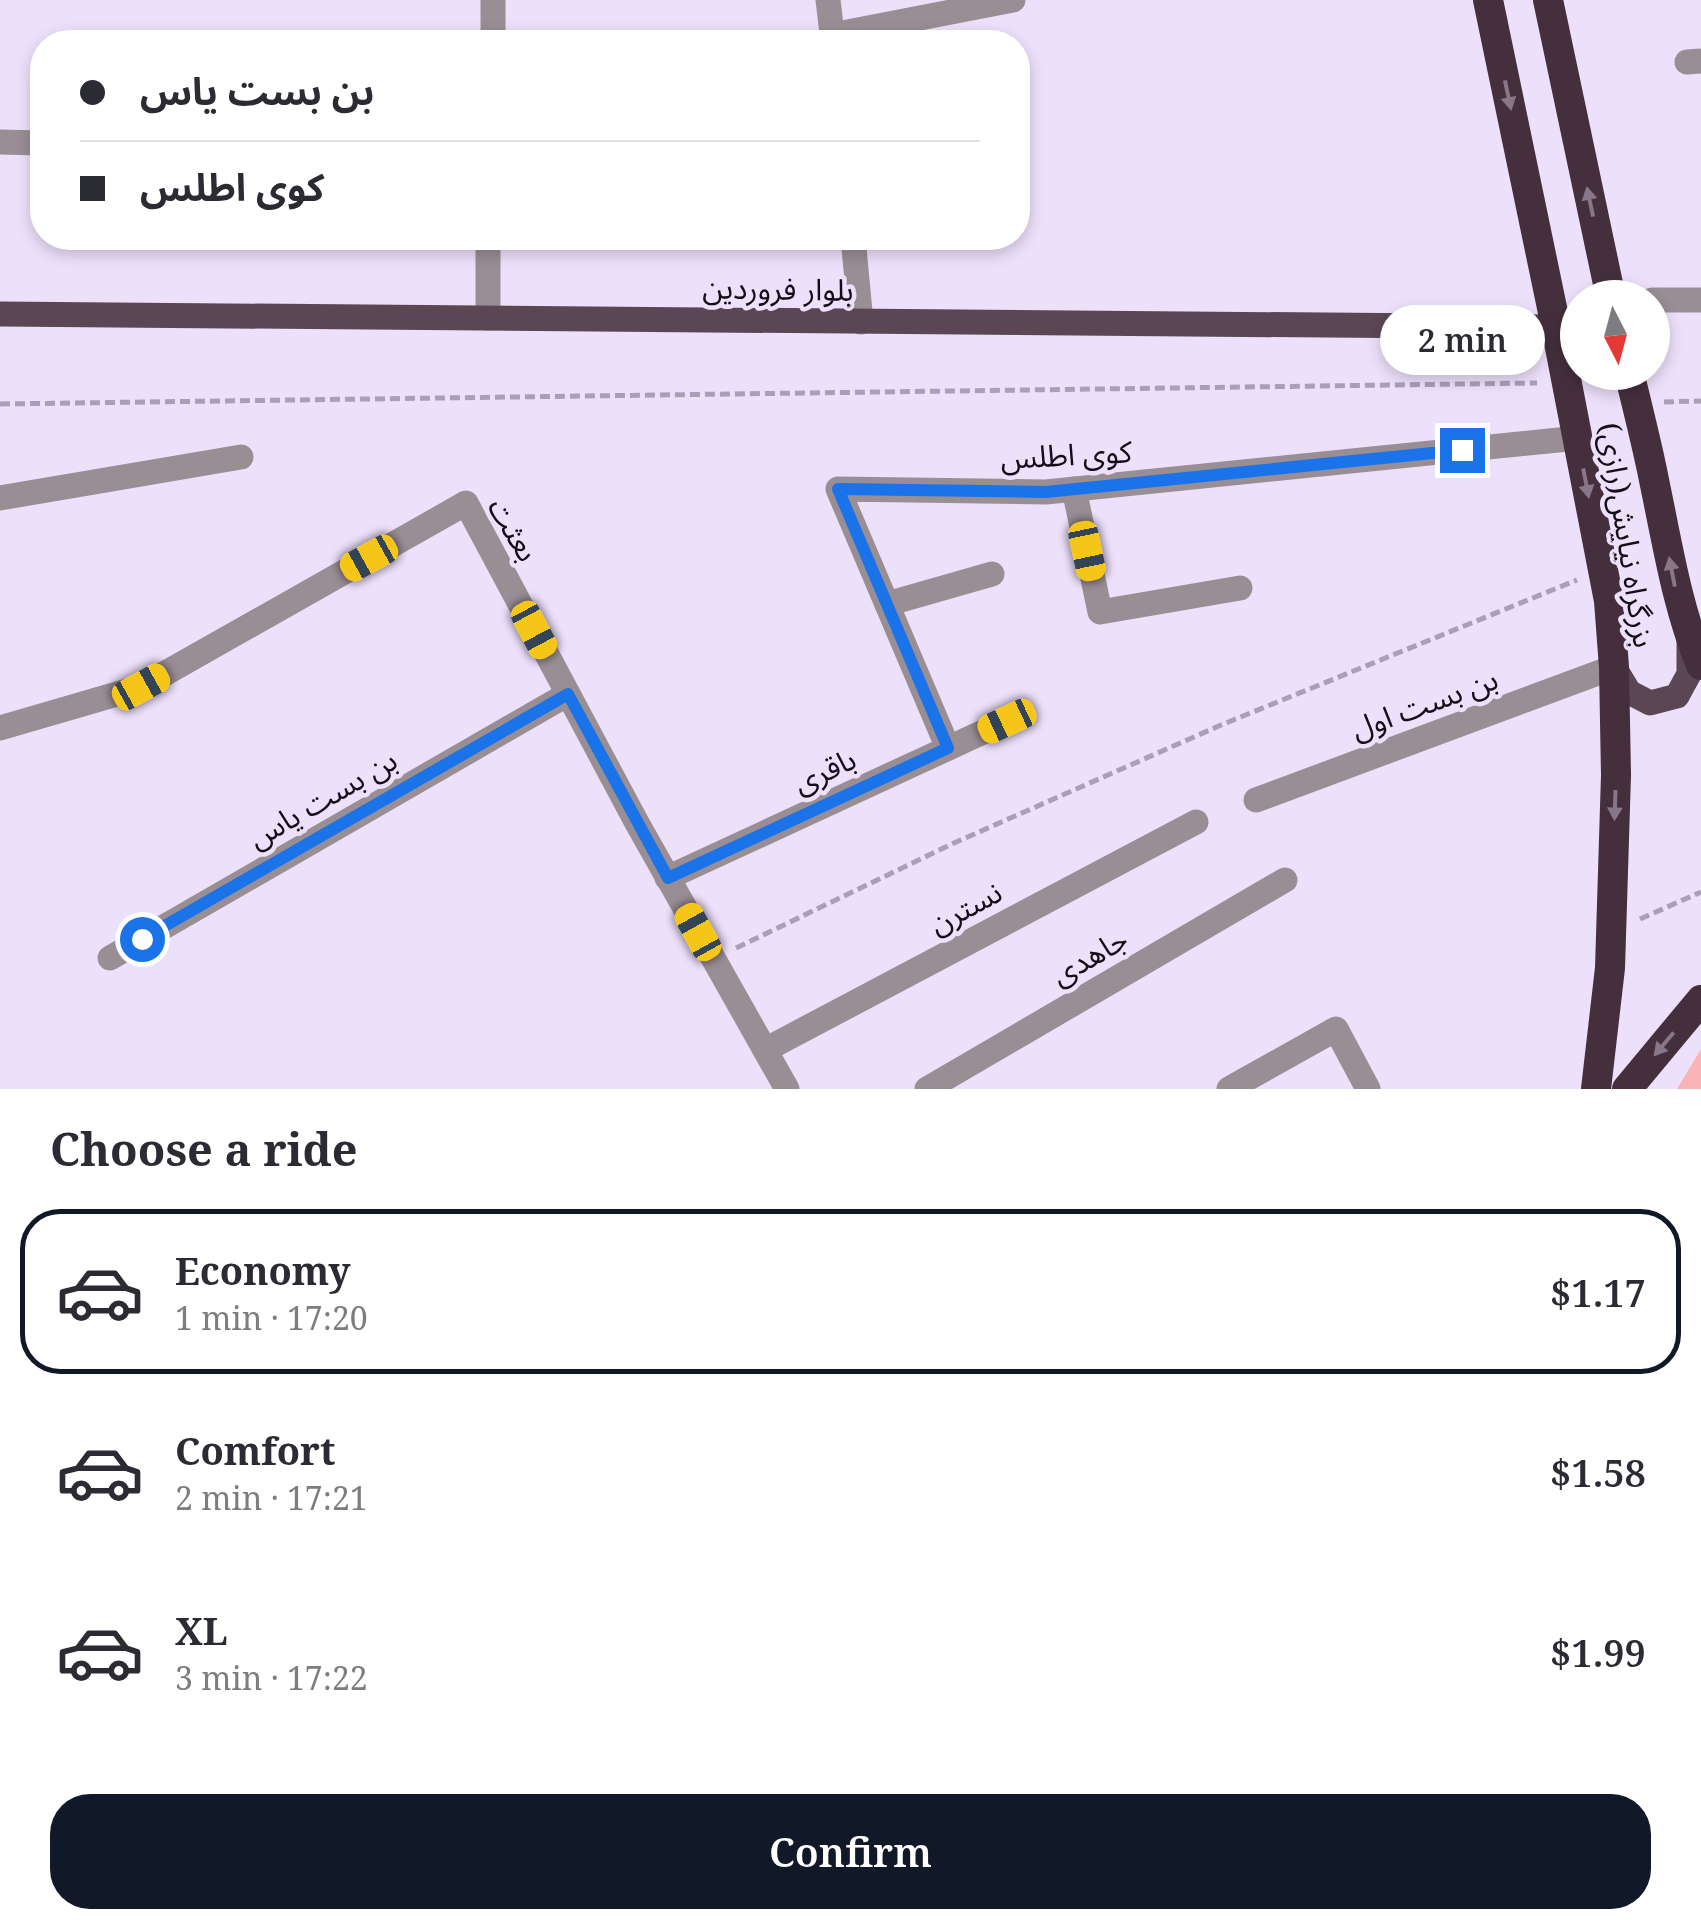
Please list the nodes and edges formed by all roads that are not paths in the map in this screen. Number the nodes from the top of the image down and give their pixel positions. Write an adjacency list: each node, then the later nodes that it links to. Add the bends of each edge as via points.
1 (493, 0): 6 (street)
2 (828, 0): 7 (street)
3 (1013, 0): 8 (street)
4 (1488, 0): 19 (highway, بزرگراه نیایش(رازی), one-way to 19)
5 (1548, 0): 13 (highway, one-way to 5)
6 (492, 30)
7 (831, 30)
8 (874, 30)
9 (0, 142): 10 (street)
10 (30, 143)
11 (488, 250): 17 (street)
12 (854, 250): 18 (street)
13 (1607, 280)
14 (1670, 300): 15 (street)
15 (1701, 300)
16 (0, 314): 17 (main road, بلوار فروردین)
17 (488, 318): 18 (main road, بلوار فروردین)
18 (861, 322): 19 (main road, بلوار فروردین)
19 (1556, 328): 21 (highway, بزرگراه نیایش(رازی))
20 (1633, 390): 28 (highway, بزرگراه نیایش(رازی), one-way to 20)
21 (1578, 438): 23 (street, کوی اطلس); 30 (highway, بزرگراه نیایش(رازی), one-way to 30, via 1609,601)
22 (241, 457): 24 (street)
23 (1074, 490): 26 (street, via 1100,612); 27 (street, کوی اطلس, via 838,489)
24 (0, 498)
25 (992, 574): 27 (street)
26 (1240, 588)
27 (887, 604): 34 (street, کوی اطلس)
28 (1689, 636): 29 (highway, بزرگراه نیایش(رازی)); 30 (main road, via 1689,674 1677,696 1650,704 1629,692)
29 (1701, 664)
30 (1614, 667): 35 (street, بن بست اول); 46 (highway, بزرگراه نیایش(رازی), one-way to 46, via 1610,968)
31 (568, 694): 33 (street, بعثت, via 466,503 141,687); 37 (street, بعثت); 39 (street, بن بست یاس)
32 (1007, 721): 34 (street, باقری)
33 (0, 728)
34 (948, 748): 37 (street, باقری)
35 (1256, 800)
36 (1196, 822): 41 (street, نسترن)
37 (668, 878): 41 (street, بعثت)
38 (1285, 880): 43 (street, جاهدی)
39 (110, 958)
40 (1701, 1000): 47 (highway, one-way to 47)
41 (765, 1050): 42 (street, بعثت)
42 (785, 1088)
43 (926, 1089)
44 (1229, 1089): 45 (street, via 1336,1029)
45 (1368, 1089)
46 (1596, 1089)
47 (1627, 1089)

